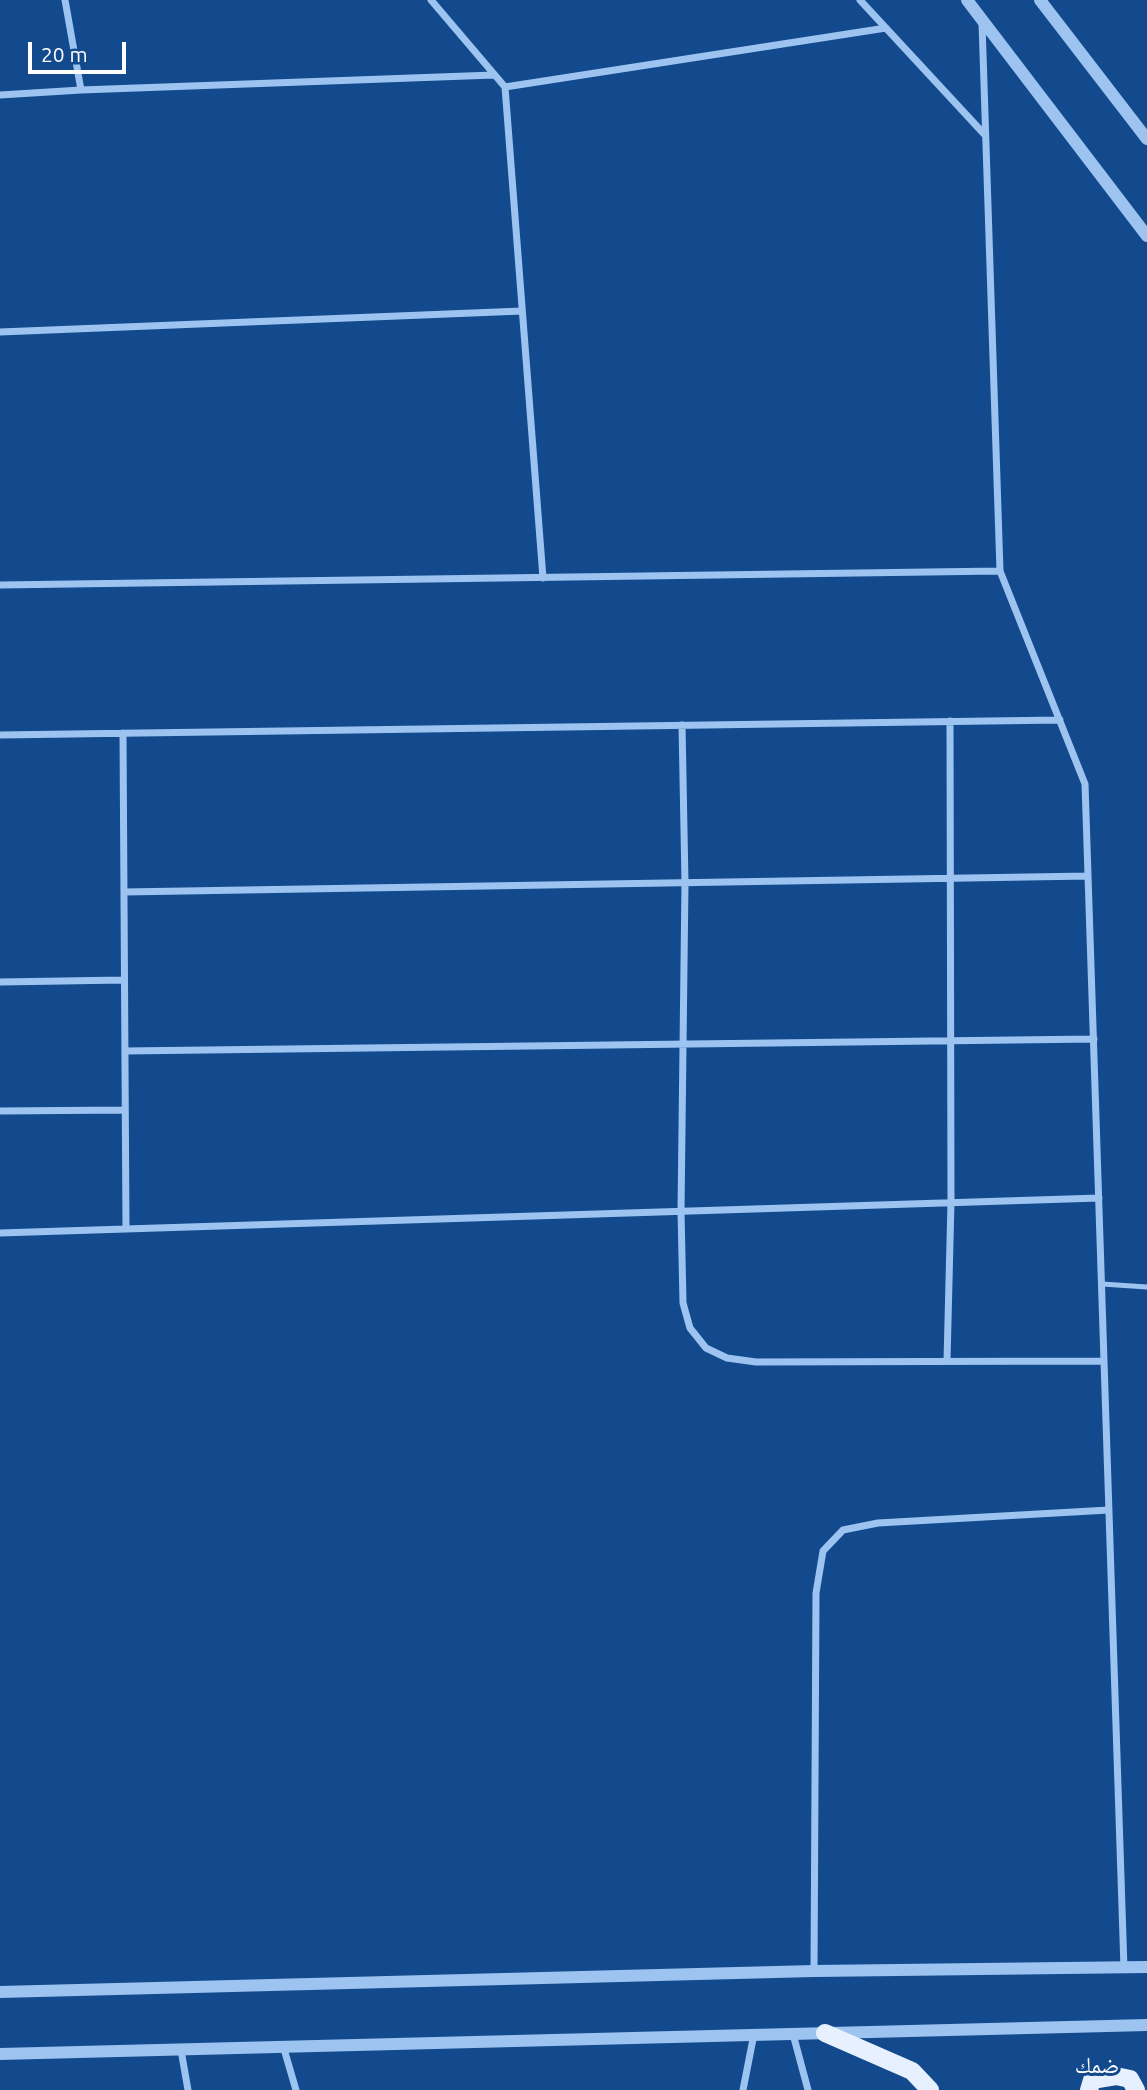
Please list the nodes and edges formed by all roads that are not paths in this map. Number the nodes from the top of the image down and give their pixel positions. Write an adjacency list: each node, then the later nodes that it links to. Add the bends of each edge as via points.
1 (65, 0): 10 (street)
2 (431, 0): 8 (street)
3 (860, 0): 7 (street)
4 (967, 0): 6 (street)
5 (1040, 0): 13 (street)
6 (982, 17): 12 (street); 14 (street)
7 (886, 27): 9 (street); 12 (street)
8 (494, 75): 9 (street); 10 (street)
9 (505, 87): 15 (street)
10 (81, 90): 11 (street)
11 (0, 95)
12 (986, 136): 17 (street)
13 (1147, 139)
14 (1147, 236)
15 (522, 311): 16 (street); 18 (street)
16 (0, 332)
17 (1000, 571): 18 (street); 20 (street)
18 (543, 578): 19 (street)
19 (0, 586)
20 (1059, 720): 21 (street); 25 (street, via 1085,784)
21 (950, 721): 22 (street); 26 (street)
22 (682, 725): 23 (street); 27 (street)
23 (123, 733): 24 (street); 28 (street)
24 (0, 735)
25 (1088, 876): 26 (street); 31 (street)
26 (949, 878): 27 (street); 32 (street)
27 (685, 883): 28 (street); 33 (street)
28 (124, 892): 29 (street)
29 (124, 980): 30 (street); 34 (street)
30 (0, 982)
31 (1094, 1039): 32 (street); 37 (street)
32 (950, 1041): 33 (street); 38 (street)
33 (682, 1044): 34 (street); 39 (street)
34 (125, 1051): 35 (street)
35 (125, 1110): 36 (street); 40 (street)
36 (0, 1111)
37 (1099, 1198): 38 (street); 42 (street)
38 (951, 1202): 39 (street); 44 (street)
39 (681, 1211): 40 (street); 44 (street, via 683,1303 690,1328 706,1348 757,1362)
40 (126, 1229): 41 (street)
41 (0, 1233)
42 (1102, 1284): 43 (lane); 45 (street)
43 (1147, 1287)
44 (947, 1361): 45 (street)
45 (1104, 1361): 46 (street)
46 (1109, 1510): 47 (street); 49 (street, via 878,1523 843,1530 823,1551 816,1593)
47 (1124, 1968): 48 (street); 49 (street)
48 (1147, 1968)
49 (814, 1971): 50 (street)
50 (0, 1992)
51 (1147, 2025): 52 (street)
52 (825, 2033): 54 (street); 62 (main road, via 912,2071)
53 (754, 2034): 54 (street); 55 (street); 60 (street)
54 (793, 2034): 61 (street)
55 (284, 2049): 56 (street); 59 (street)
56 (181, 2050): 57 (street); 58 (street)
57 (0, 2054)
58 (188, 2090)
59 (296, 2090)
60 (743, 2090)
61 (808, 2090)
62 (930, 2090)
63 (1089, 2090): 64 (main road, via 1092,2080 1116,2076 1130,2079)
64 (1136, 2090)

